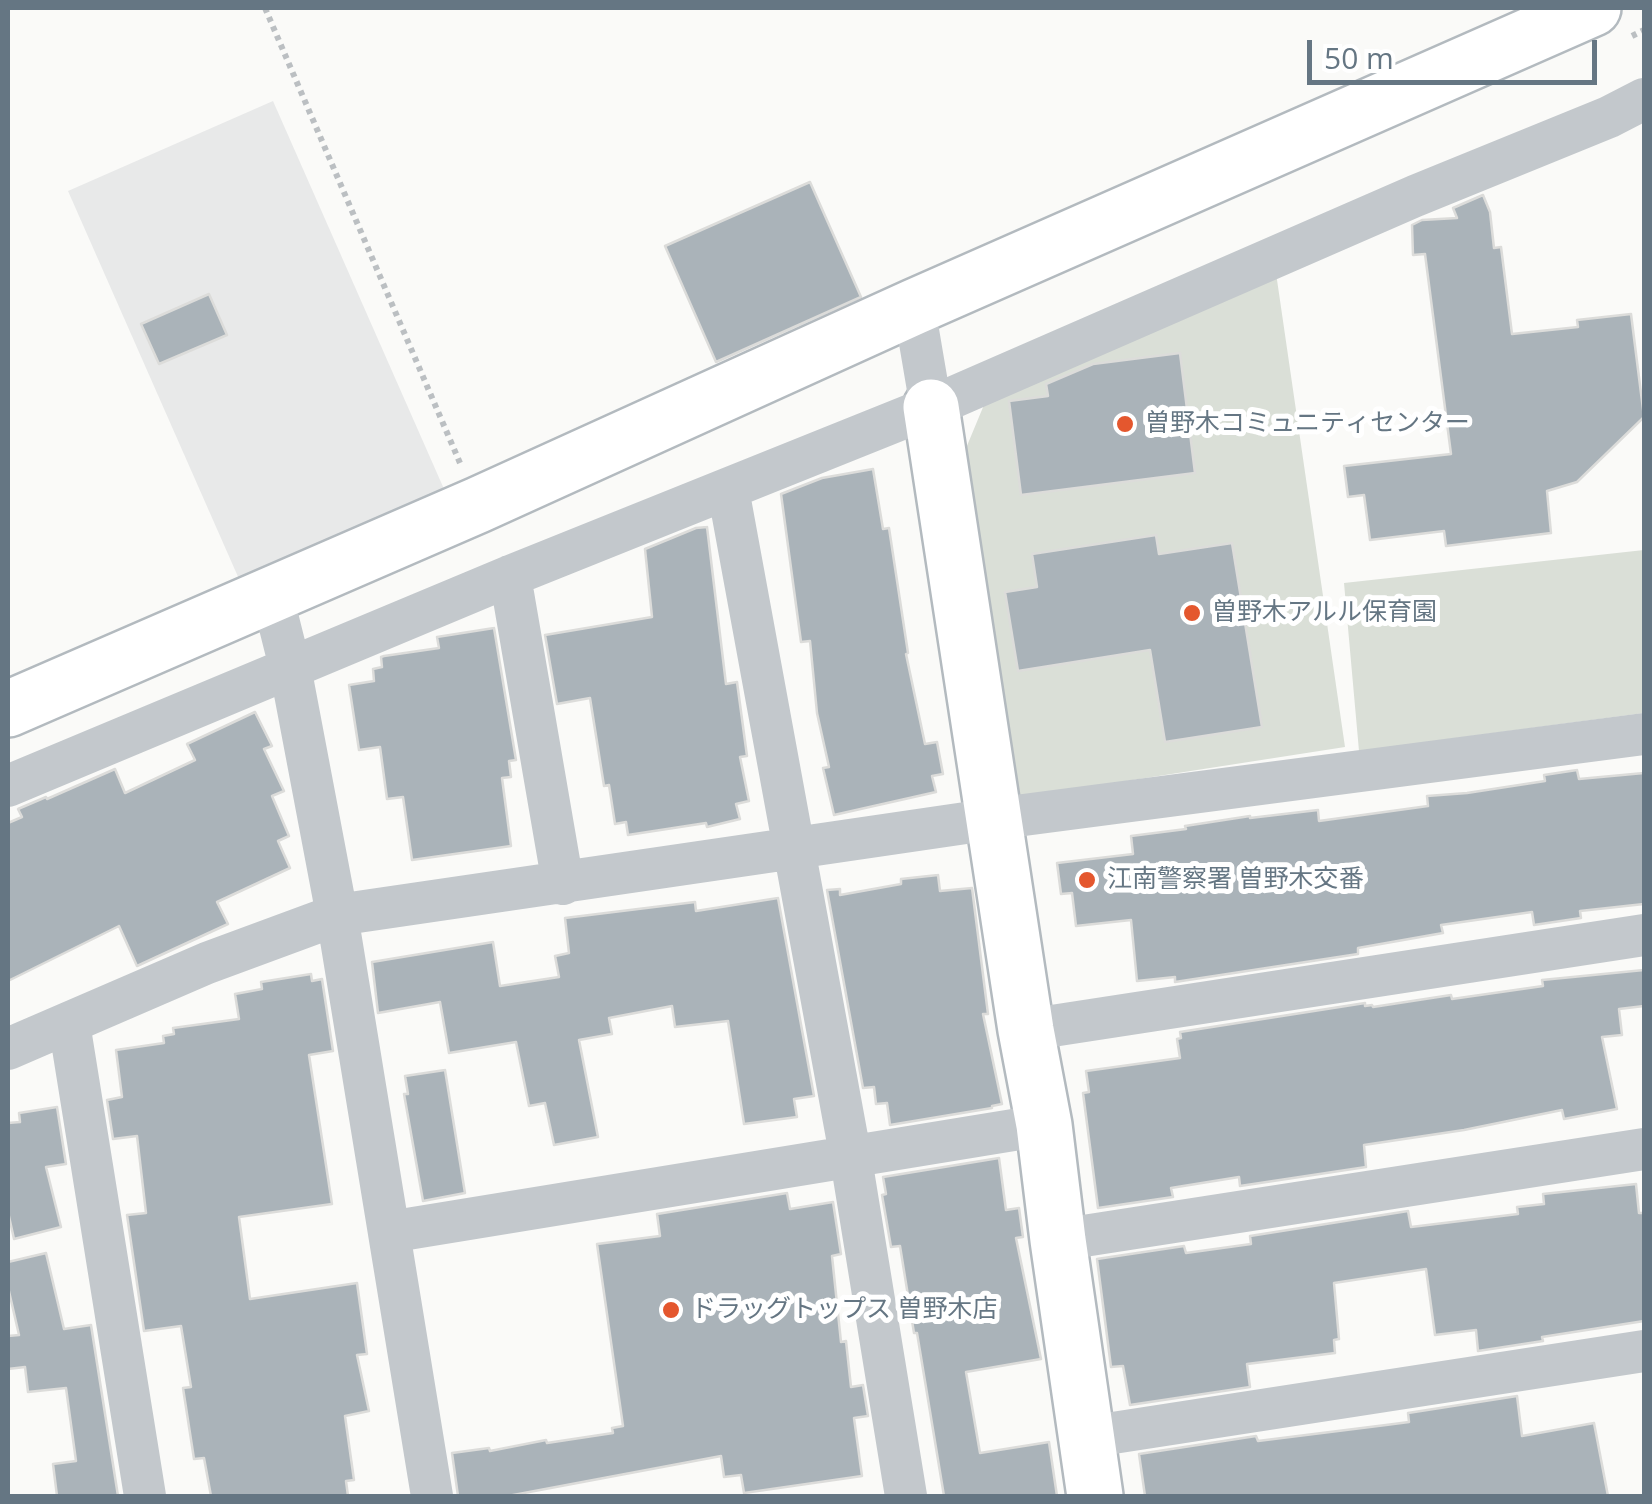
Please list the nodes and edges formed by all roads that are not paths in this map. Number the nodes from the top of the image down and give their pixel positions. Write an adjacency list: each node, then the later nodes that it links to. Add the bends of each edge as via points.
1 (1593, 8): 3 (street)
2 (1644, 99): 4 (street)
3 (914, 306): 4 (street); 7 (street)
4 (932, 407): 5 (street); 12 (street)
5 (728, 489): 6 (street); 13 (street)
6 (510, 576): 8 (street); 14 (street)
7 (272, 595): 8 (street); 9 (street)
8 (290, 667): 11 (street); 15 (street)
9 (8, 710)
10 (1644, 734): 12 (street)
11 (8, 786)
12 (993, 819): 13 (street); 18 (street)
13 (794, 849): 14 (street); 22 (street)
14 (563, 884): 15 (street)
15 (337, 915): 17 (street); 23 (street)
16 (1644, 935): 18 (street)
17 (68, 1023): 19 (street); 27 (street)
18 (1026, 1030): 20 (street)
19 (8, 1049)
20 (1044, 1125): 22 (street); 24 (street)
21 (1644, 1149): 24 (street)
22 (850, 1158): 23 (street); 29 (street)
23 (389, 1232): 28 (street)
24 (1058, 1240): 26 (street)
25 (1644, 1352): 26 (street)
26 (1086, 1437): 30 (street)
27 (144, 1496)
28 (432, 1496)
29 (906, 1496)
30 (1095, 1496)

